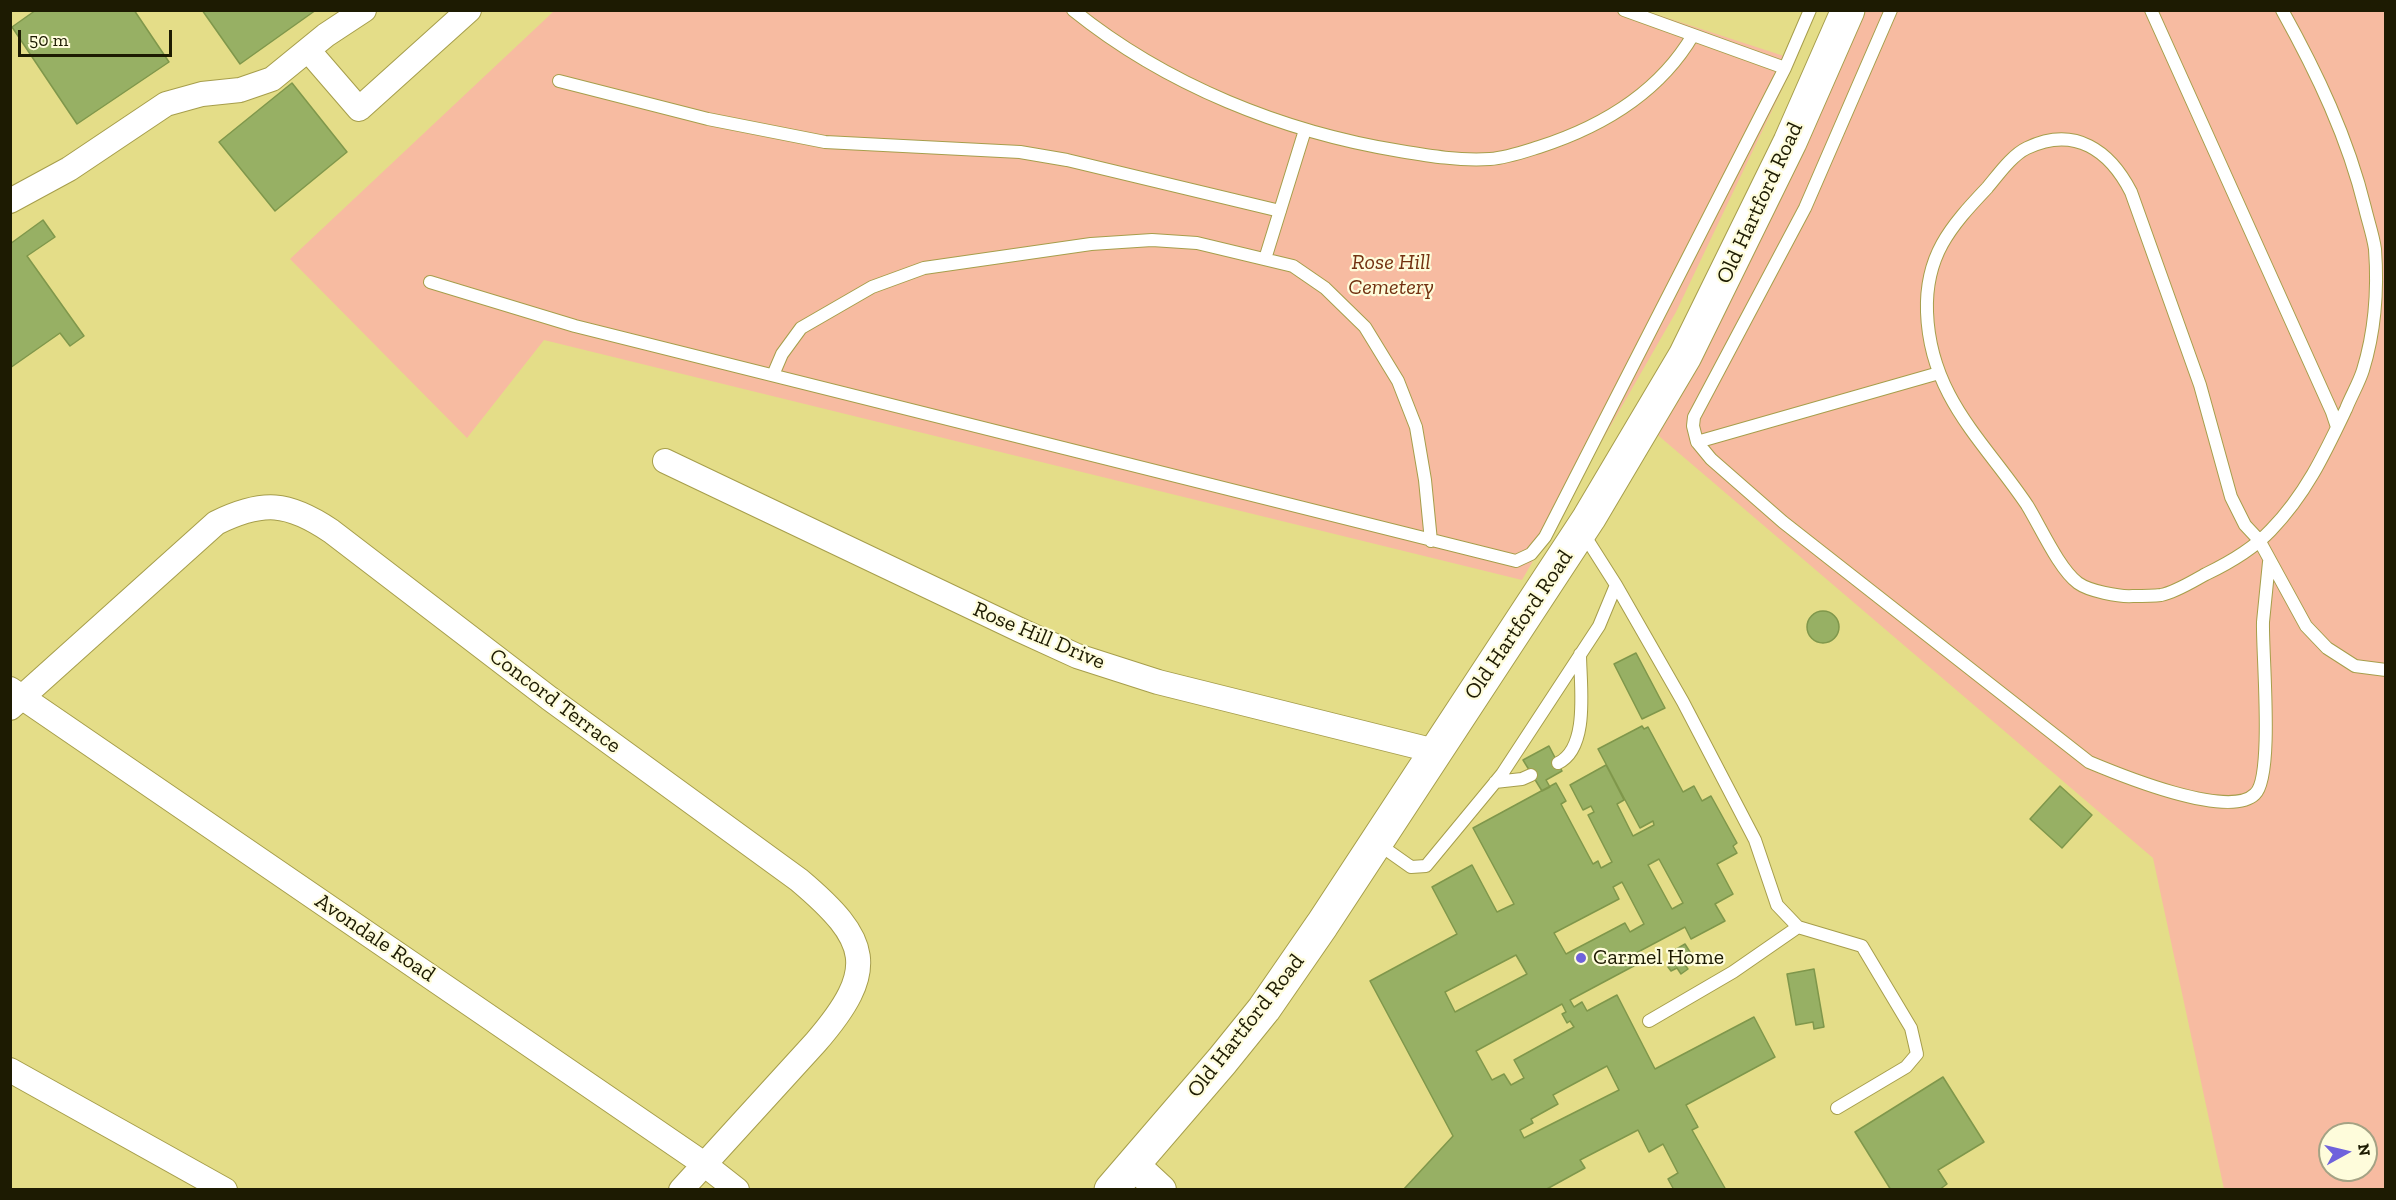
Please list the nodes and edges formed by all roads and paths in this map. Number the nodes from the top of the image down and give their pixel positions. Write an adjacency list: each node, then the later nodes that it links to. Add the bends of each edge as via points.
1 (364, 10): 11 (street)
2 (469, 10): 11 (street, via 359,109)
3 (1073, 10): 14 (lane, via 1148,61 1211,94)
4 (1624, 10): 10 (lane)
5 (1810, 10): 12 (lane)
6 (1848, 10): 24 (main road, Old Hartford Road, via 1790,142 1690,346)
7 (1891, 10): 22 (lane, via 1805,208 1694,417)
8 (2151, 10): 21 (lane)
9 (2282, 10): 21 (lane, via 2314,67 2356,171 2374,246 2377,303 2363,371)
10 (1693, 35): 12 (lane); 14 (lane, via 1669,70 1626,106 1577,134 1493,159 1465,160 1368,146)
11 (308, 50): 15 (street, via 273,79 240,90 202,94 166,104 69,169)
12 (1785, 68): 26 (lane, via 1545,537 1531,554 1516,561)
13 (559, 81): 16 (lane, via 719,122 825,142 1020,152 1079,162)
14 (1305, 130): 16 (lane)
15 (10, 201)
16 (1280, 211): 17 (lane)
17 (1265, 259): 20 (lane, via 1197,243 1152,240 1091,244 924,268 872,287 801,328 782,354); 26 (lane, via 1293,266 1325,288 1365,327 1398,381 1416,427)
18 (430, 282): 20 (lane, via 575,326)
19 (1939, 374): 22 (lane); 25 (lane, via 1972,434 2025,502 2079,584 2120,597 2164,595 2230,562); 25 (lane, via 1927,313 1929,275 1941,241 2024,148 2065,140 2089,144 2121,172 2131,192 2200,385 2231,497 2245,525)
20 (773, 375): 26 (lane)
21 (2337, 427): 25 (lane, via 2317,471 2271,531)
22 (1697, 442): 27 (lane, via 1783,522 2089,762 2138,783 2208,801 2241,802 2256,794 2262,780 2266,723 2263,623)
23 (664, 461): 32 (street, Rose Hill Drive, via 1077,656 1158,682)
24 (1581, 531): 28 (lane); 32 (main road, Old Hartford Road)
25 (2259, 540): 27 (lane)
26 (1431, 541)
27 (2270, 561): 30 (lane, via 2306,627 2327,648 2355,666)
28 (1616, 585): 29 (lane, via 1599,626); 37 (lane, via 1755,840 1778,905)
29 (1580, 654): 33 (lane, via 1581,723 1574,749); 35 (lane)
30 (2385, 670)
31 (14, 698): 41 (street, Avondale Road); 41 (street, Concord Terrace, via 216,523 240,511 264,506 288,507 324,526 549,698 799,880 845,924 857,947 859,971 852,995 816,1042)
32 (1435, 751): 36 (main road, Old Hartford Road)
33 (1558, 763)
34 (1531, 775): 35 (lane)
35 (1496, 782): 36 (lane, via 1426,866 1411,867)
36 (1376, 842): 42 (main road, Old Hartford Road, via 1264,1009)
37 (1798, 927): 38 (lane, via 1733,972); 40 (lane, via 1862,946 1911,1028 1917,1054 1906,1067)
38 (1649, 1021)
39 (10, 1070): 43 (street)
40 (1837, 1108)
41 (704, 1164): 44 (street, Concord Terrace); 45 (street, Avondale Road)
42 (1133, 1164): 46 (main road, Old Hartford Road); 47 (street)
43 (225, 1190)
44 (681, 1190)
45 (737, 1190)
46 (1111, 1190)
47 (1161, 1190)

